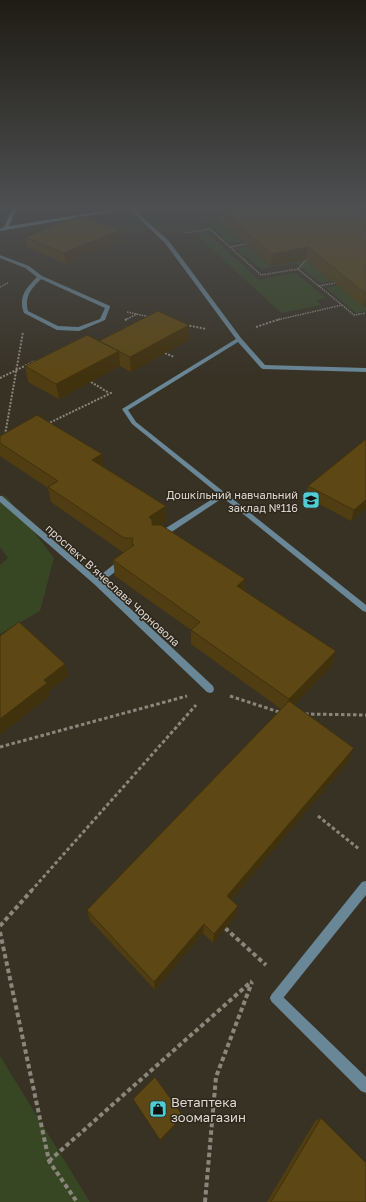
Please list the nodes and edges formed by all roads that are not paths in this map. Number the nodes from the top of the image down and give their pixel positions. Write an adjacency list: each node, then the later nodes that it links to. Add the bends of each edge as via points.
1 (20, 264): 3 (street)
2 (183, 264): 4 (street)
3 (40, 277): 3 (street, via 27,290 23,302 26,312 57,328 79,329 102,320 108,307)
4 (238, 339): 5 (street, via 263,367); 6 (street, via 126,409 134,423)
5 (366, 370)
6 (224, 495): 8 (street); 11 (street)
7 (0, 498): 10 (street, проспект Вʼячеслава Чорновола)
8 (157, 538)
9 (130, 556): 10 (street)
10 (97, 582): 12 (street, проспект Вʼячеслава Чорновола)
11 (366, 609)
12 (210, 689)
13 (366, 886): 14 (street, via 276,998)
14 (366, 1086)

